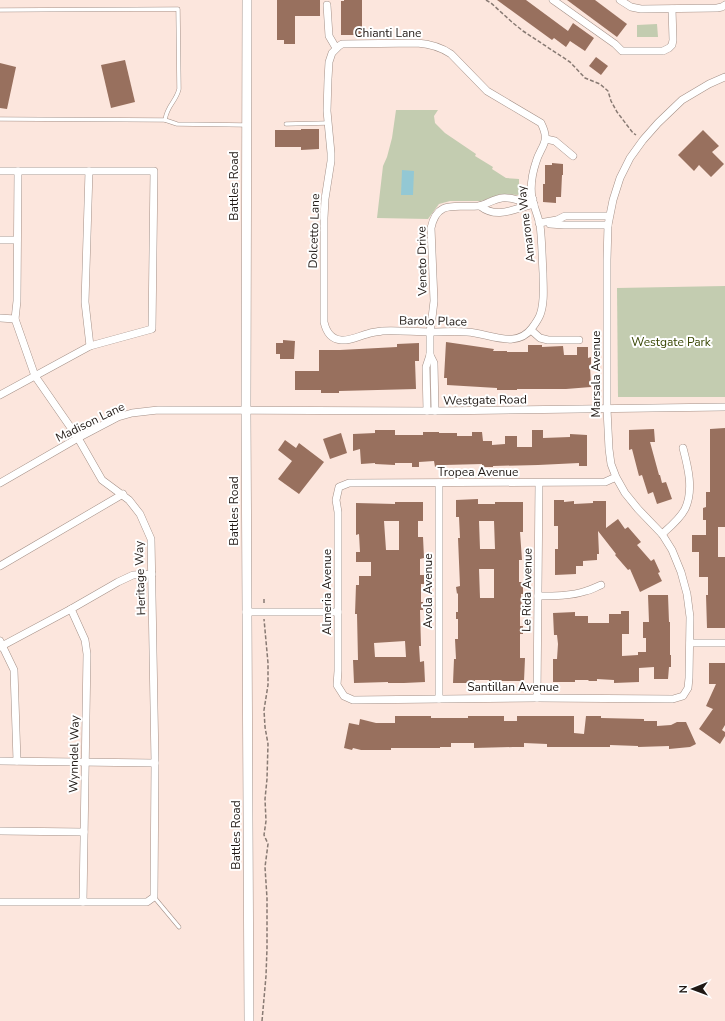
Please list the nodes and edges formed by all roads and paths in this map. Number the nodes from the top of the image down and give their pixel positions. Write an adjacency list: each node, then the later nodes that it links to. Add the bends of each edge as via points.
1 (247, 0): 15 (street, Battles Road)
2 (486, 0): 17 (path, via 523,31 570,62 585,78 600,84 608,91 617,112)
3 (553, 0): 7 (street, via 624,51 663,51 670,48 673,40)
4 (620, 0): 7 (street, via 636,8)
5 (725, 4): 7 (street, via 717,8)
6 (327, 5): 9 (street, via 329,36)
7 (672, 9)
8 (0, 10): 12 (lane, via 178,9 179,89 178,95 168,108)
9 (336, 48): 13 (street, Dolcetto Lane, via 329,62); 16 (street, Chianti Lane, via 342,44 417,43 446,50 487,91 541,123)
10 (725, 77): 17 (street, Marsala Avenue, via 682,100)
11 (0, 119): 12 (lane)
12 (165, 120): 15 (lane, via 177,124)
13 (328, 123): 14 (lane); 33 (street, Dolcetto Lane, via 331,152 324,218 324,322)
14 (286, 124)
15 (246, 125): 41 (street, Battles Road)
16 (546, 139): 18 (street, via 555,141); 22 (street, Amarone Way, via 536,160 532,179)
17 (643, 140): 24 (street, Marsala Avenue, via 620,178)
18 (573, 156)
19 (0, 171): 20 (street)
20 (18, 171): 21 (street); 28 (street, Heritage Way)
21 (89, 171): 35 (street, via 85,302); 35 (street, via 154,171 152,329)
22 (533, 202): 23 (street, Veneto Drive, via 502,198); 23 (street, Veneto Drive, via 517,210 504,212 489,212); 25 (street, Amarone Way)
23 (480, 206): 32 (street, Veneto Drive, via 447,207 440,210 433,220 431,228 434,301)
24 (609, 216): 25 (street, via 565,216); 26 (street, Marsala Avenue)
25 (539, 223): 26 (street); 31 (street, Amarone Way, via 543,300 540,314)
26 (608, 225): 40 (street, Marsala Avenue)
27 (0, 240): 28 (street)
28 (17, 240): 30 (street, Heritage Way)
29 (0, 318): 30 (street)
30 (15, 319): 37 (street, Heritage Way)
31 (531, 330): 32 (street, Barolo Place, via 512,339 467,332); 34 (street, via 540,338 548,340)
32 (430, 332): 33 (street, Barolo Place, via 382,331 348,340); 36 (street, Veneto Drive)
33 (332, 338)
34 (579, 340)
35 (90, 346): 37 (street)
36 (430, 355): 42 (street, Veneto Drive, via 426,367); 43 (street, Veneto Drive, via 434,363)
37 (35, 376): 38 (street); 44 (street, Heritage Way)
38 (0, 395)
39 (725, 407): 40 (street, Westgate Road)
40 (607, 409): 43 (street, Westgate Road); 46 (street, Marsala Avenue, via 609,449)
41 (246, 410): 42 (street, Westgate Road); 44 (street, Madison Lane, via 158,410 132,413 118,417); 59 (street, Battles Road)
42 (427, 411): 43 (street, Westgate Road)
43 (436, 411)
44 (78, 438): 47 (street, Madison Lane); 51 (street, Heritage Way, via 102,480)
45 (683, 448): 52 (street, via 688,466 690,492 684,509)
46 (616, 477): 49 (street, Tropea Avenue, via 605,482); 52 (street, Marsala Avenue, via 625,494)
47 (0, 483)
48 (439, 483): 49 (street, Tropea Avenue); 50 (street, Tropea Avenue, via 349,483); 68 (street, Avola Avenue)
49 (539, 483): 56 (street, Le Rida Avenue)
50 (340, 487): 61 (street, Almeria Avenue, via 336,500)
51 (122, 494): 53 (street); 54 (street, Heritage Way, via 140,514 151,540)
52 (662, 534): 62 (street, Marsala Avenue, via 672,550 687,594)
53 (0, 566)
54 (152, 574): 58 (street, via 133,574); 72 (street, Heritage Way)
55 (601, 585): 56 (street, via 586,592)
56 (538, 596): 67 (street, Le Rida Avenue)
57 (264, 599): 60 (path)
58 (71, 609): 64 (street); 71 (street, Wynndel Way, via 85,640 87,654)
59 (246, 612): 60 (street); 79 (street, Battles Road)
60 (264, 612): 61 (street); 80 (path, via 268,663 264,710 268,744 264,835 268,844 265,867 267,948)
61 (338, 612): 65 (street, Almeria Avenue, via 337,685)
62 (690, 643): 63 (street); 66 (street, Marsala Avenue, via 690,678)
63 (725, 643)
64 (1, 644): 70 (street, via 14,670)
65 (344, 696): 68 (street, Santillan Avenue, via 353,700)
66 (683, 696): 67 (street, Santillan Avenue, via 673,699)
67 (537, 698): 68 (street, Santillan Avenue)
68 (439, 699)
69 (0, 761): 70 (street)
70 (17, 761): 71 (street)
71 (84, 763): 72 (street); 74 (street, Wynndel Way)
72 (155, 763): 75 (street, Heritage Way)
73 (0, 831): 74 (street)
74 (84, 832): 77 (street, Wynndel Way)
75 (154, 897): 77 (street, via 147,902); 78 (lane)
76 (0, 902): 77 (street)
77 (83, 902)
78 (179, 927)
79 (249, 1021)
80 (262, 1021)

